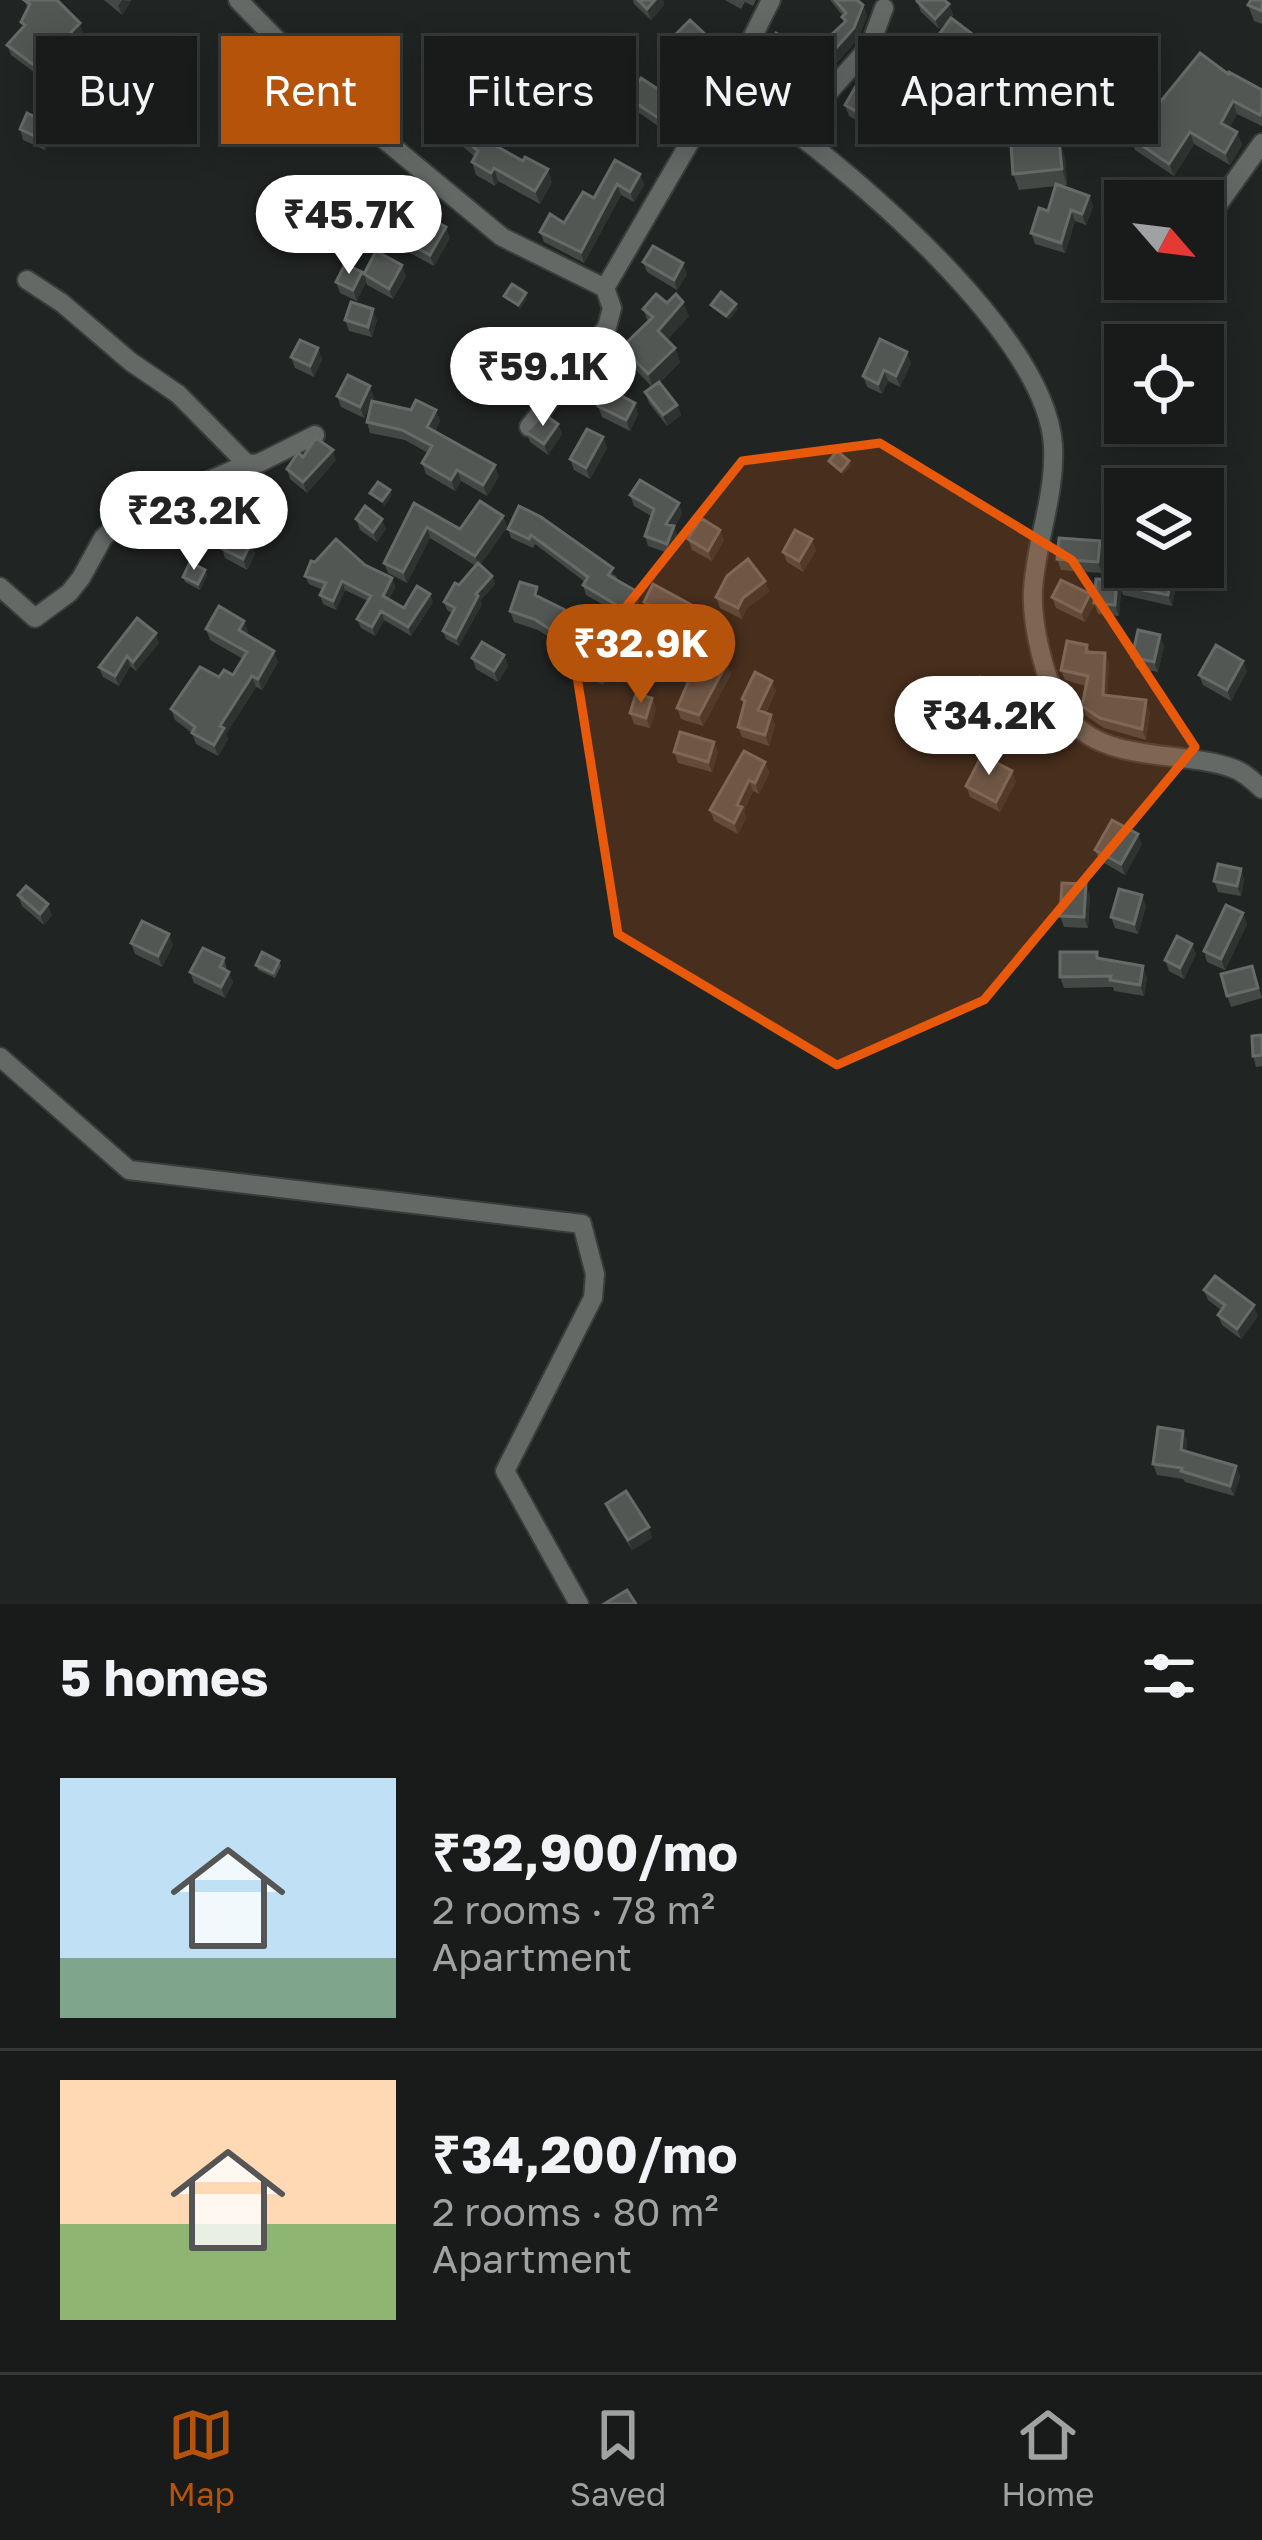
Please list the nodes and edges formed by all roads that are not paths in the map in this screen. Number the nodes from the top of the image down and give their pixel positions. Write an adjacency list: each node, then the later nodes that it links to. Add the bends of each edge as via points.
1 (238, 0): 11 (street, via 332,97 502,237)
2 (771, 0): 4 (street)
3 (884, 8): 5 (street, via 870,46)
4 (753, 36)
5 (834, 86)
6 (1262, 143): 9 (street)
7 (689, 144): 11 (street)
8 (809, 144): 16 (street, via 951,267 1028,371 1045,408 1050,488 1032,592 1044,671 1063,711 1109,747 1237,769)
9 (1224, 196)
10 (27, 280): 14 (street, via 178,394)
11 (604, 288): 12 (street, via 612,308 607,327)
12 (529, 427)
13 (314, 435): 14 (street)
14 (247, 464): 15 (street, via 202,483 154,487 103,538 81,578 35,618)
15 (0, 586)
16 (1262, 789)
17 (0, 1057): 18 (street, via 129,1170 582,1224 595,1274 592,1298 506,1471)
18 (579, 1604)

